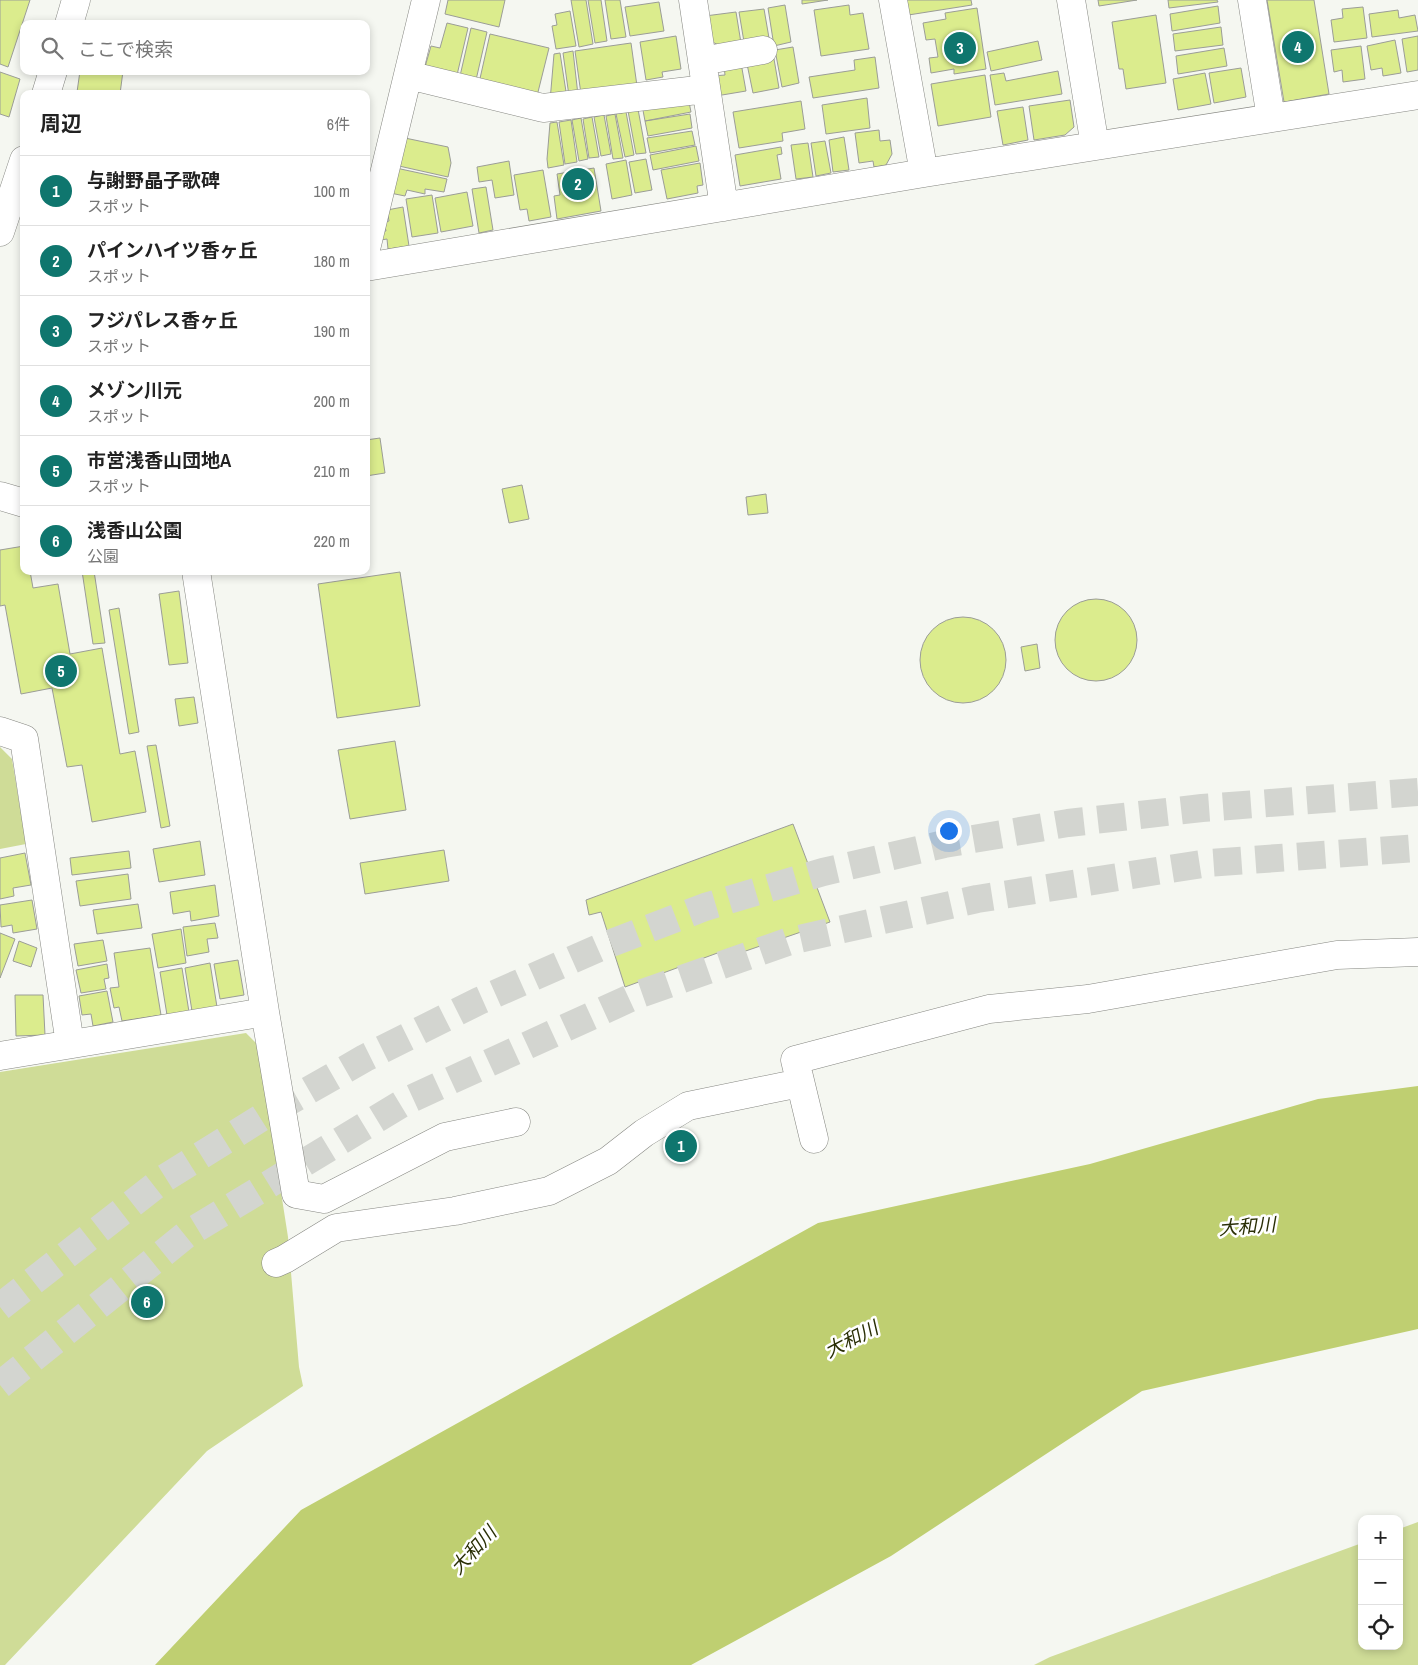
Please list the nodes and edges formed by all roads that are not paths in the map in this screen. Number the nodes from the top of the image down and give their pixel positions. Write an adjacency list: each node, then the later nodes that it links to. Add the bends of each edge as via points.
1 (76, 0): 7 (street)
2 (426, 0): 11 (street)
3 (693, 0): 9 (street)
4 (893, 0): 18 (street)
5 (1071, 0): 16 (street)
6 (1252, 0): 15 (street)
7 (69, 20)
8 (763, 50): 9 (street)
9 (702, 61): 12 (street)
10 (52, 75): 13 (street)
11 (408, 75): 12 (street, via 543,108); 21 (street)
12 (706, 89): 19 (street)
13 (47, 90)
14 (1418, 95): 15 (street)
15 (1271, 118): 16 (street)
16 (1095, 146): 18 (street)
17 (20, 172): 20 (street)
18 (924, 173): 19 (street)
19 (724, 207): 22 (street)
20 (0, 232)
21 (370, 232)
22 (370, 266)
23 (0, 496): 24 (street)
24 (20, 502)
25 (197, 575): 28 (street)
26 (0, 731): 29 (street, via 24,739)
27 (1418, 952): 31 (street, via 1337,955 1088,999 989,1009 795,1060)
28 (265, 1012): 29 (street); 32 (street, via 296,1194 324,1199 445,1137)
29 (70, 1044): 30 (street)
30 (0, 1056)
31 (800, 1083): 33 (street); 34 (street, via 688,1106 644,1133 608,1161 549,1191 455,1211 336,1228)
32 (516, 1122)
33 (814, 1139)
34 (276, 1263)

